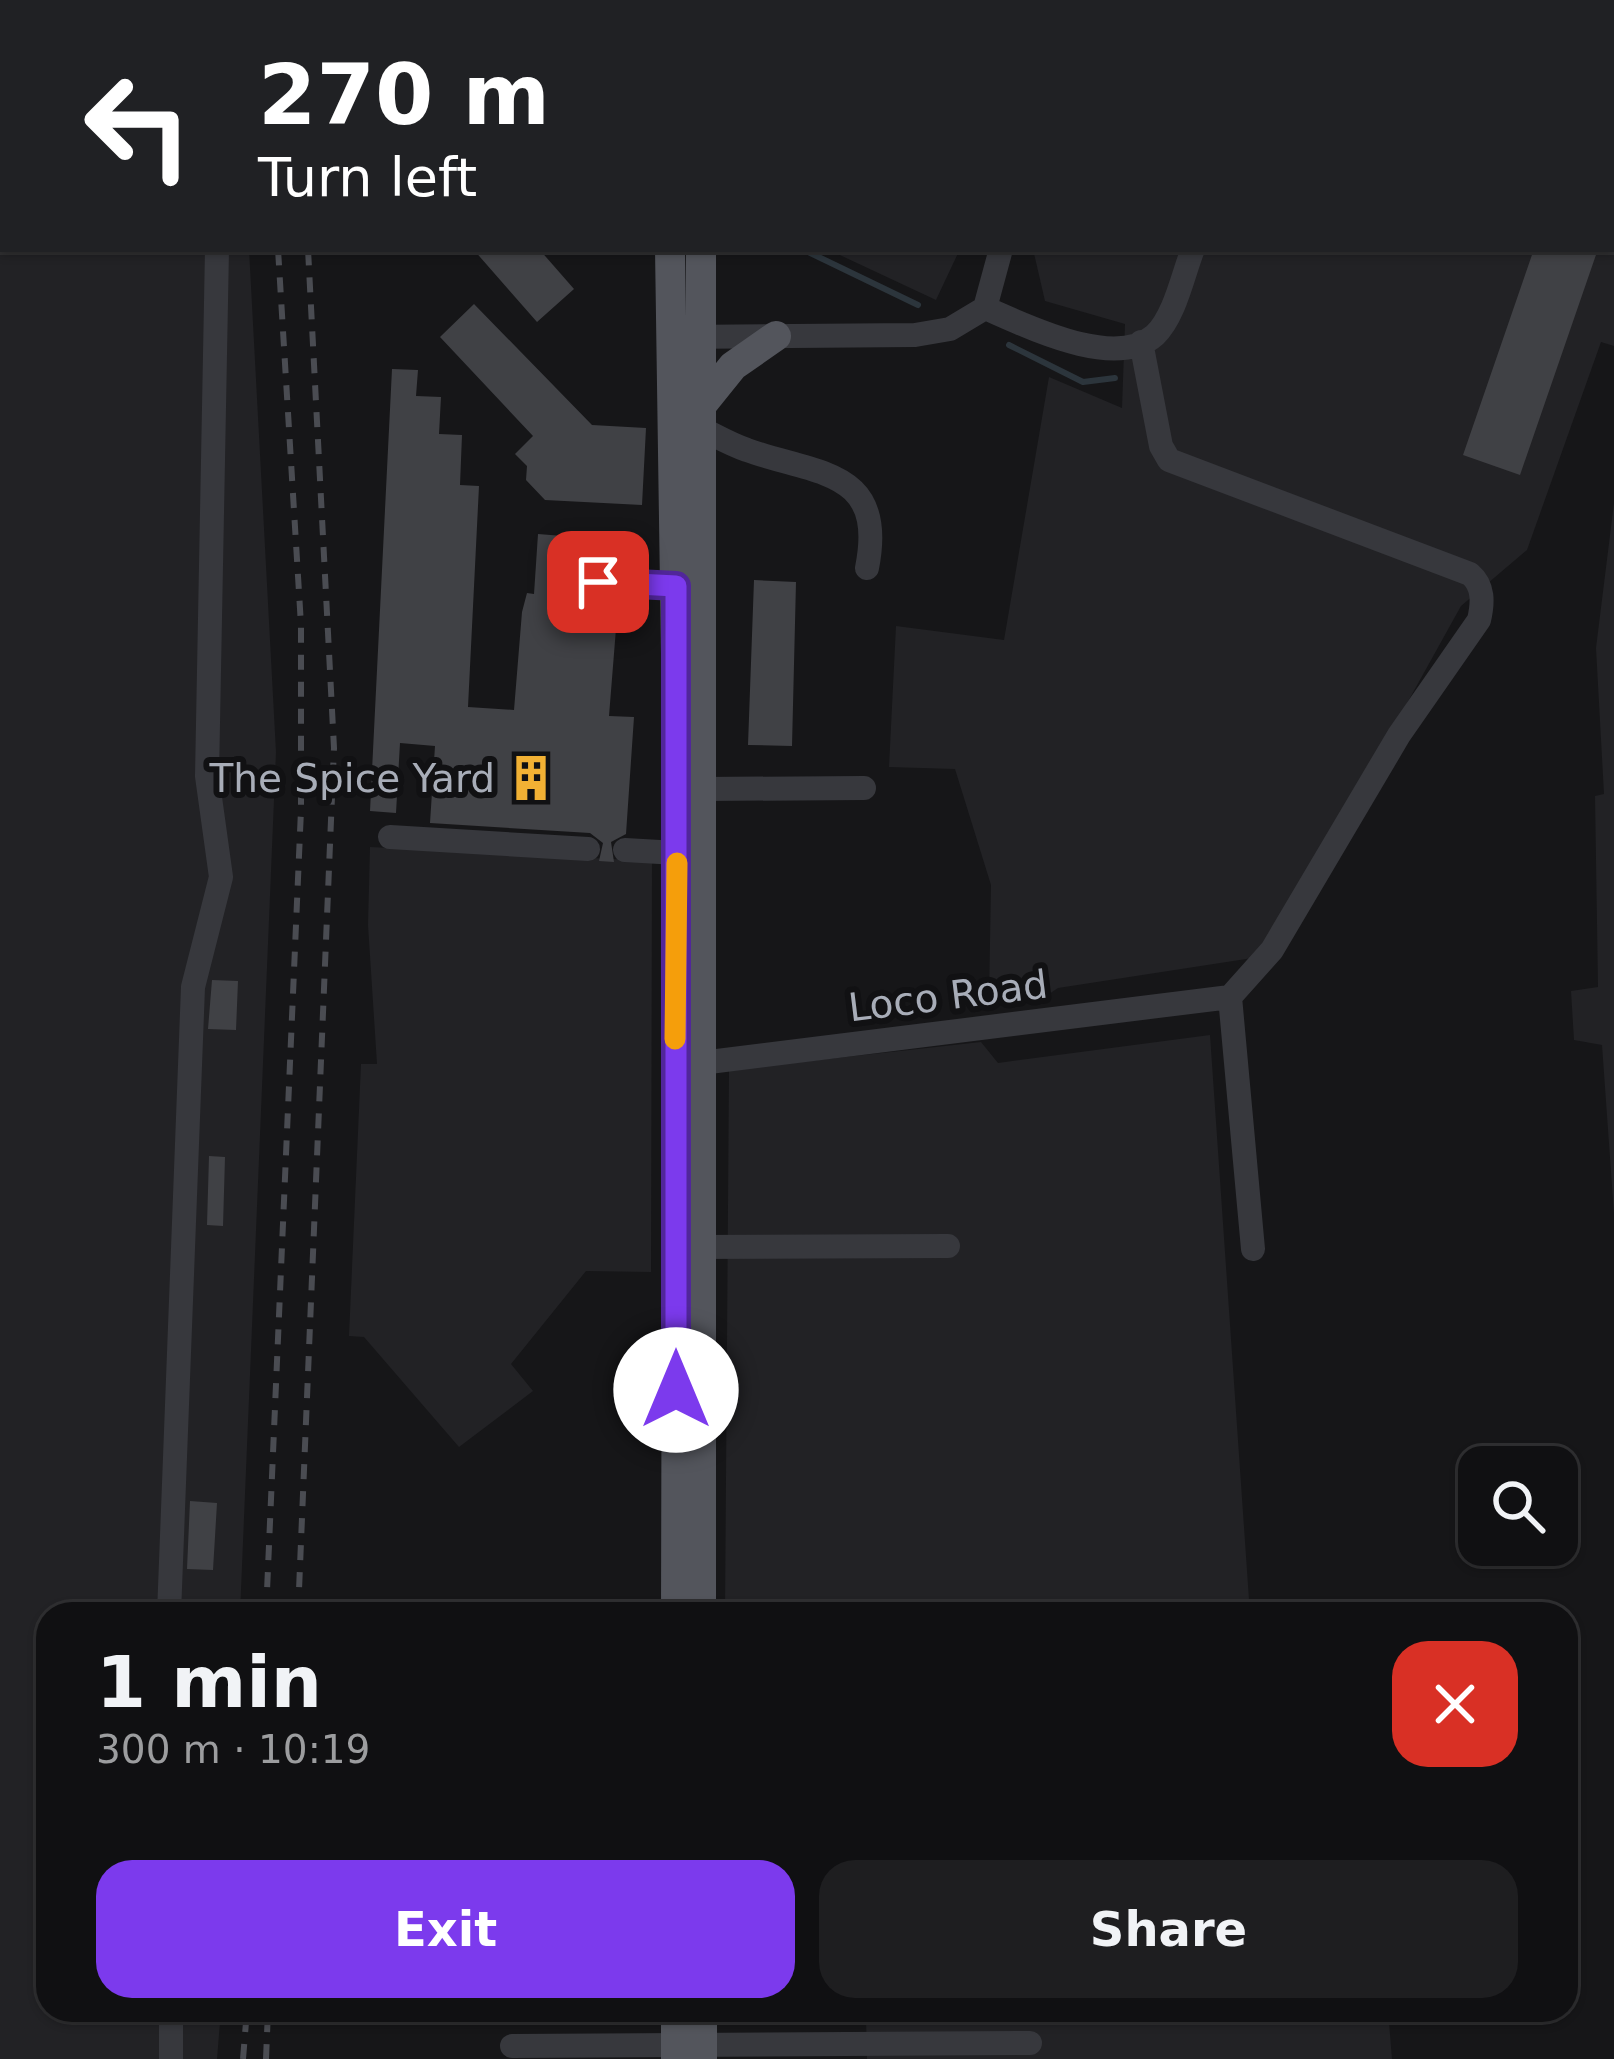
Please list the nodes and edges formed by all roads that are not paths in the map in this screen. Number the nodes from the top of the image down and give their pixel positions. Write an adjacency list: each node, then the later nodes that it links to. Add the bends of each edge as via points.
1 (217, 252): 27 (lane, via 206,776 221,878 194,987)
2 (670, 252): 9 (main road)
3 (701, 252): 8 (main road)
4 (1000, 252): 6 (lane)
5 (1192, 252): 10 (lane, via 1162,326)
6 (985, 308): 7 (lane, via 950,328 915,335); 10 (lane, via 1072,344)
7 (776, 336): 8 (lane); 11 (main road, via 734,365)
8 (704, 337): 9 (lane); 11 (main road)
9 (673, 338): 14 (main road)
10 (1141, 342): 21 (lane, via 1169,460 1470,574 1483,602 1272,950)
11 (704, 416): 12 (lane, via 750,452 836,475 862,500 873,540); 14 (main road)
12 (867, 568)
13 (598, 582): 14 (lane)
14 (690, 586): 16 (main road)
15 (864, 788): 16 (lane)
16 (690, 789): 20 (main road); 22 (main road)
17 (390, 837): 18 (lane)
18 (588, 849)
19 (626, 850): 20 (lane)
20 (677, 853): 22 (main road)
21 (1230, 997): 22 (lane, Loco Road); 25 (lane)
22 (689, 1065): 23 (main road)
23 (690, 1246): 24 (lane); 26 (main road)
24 (949, 1246)
25 (1253, 1249)
26 (689, 1438): 28 (main road); 29 (main road)
27 (169, 1602)
28 (677, 1602)
29 (700, 1602)
30 (171, 2022): 34 (lane)
31 (1030, 2043): 33 (lane)
32 (512, 2046): 33 (lane)
33 (689, 2050)
34 (171, 2059)

